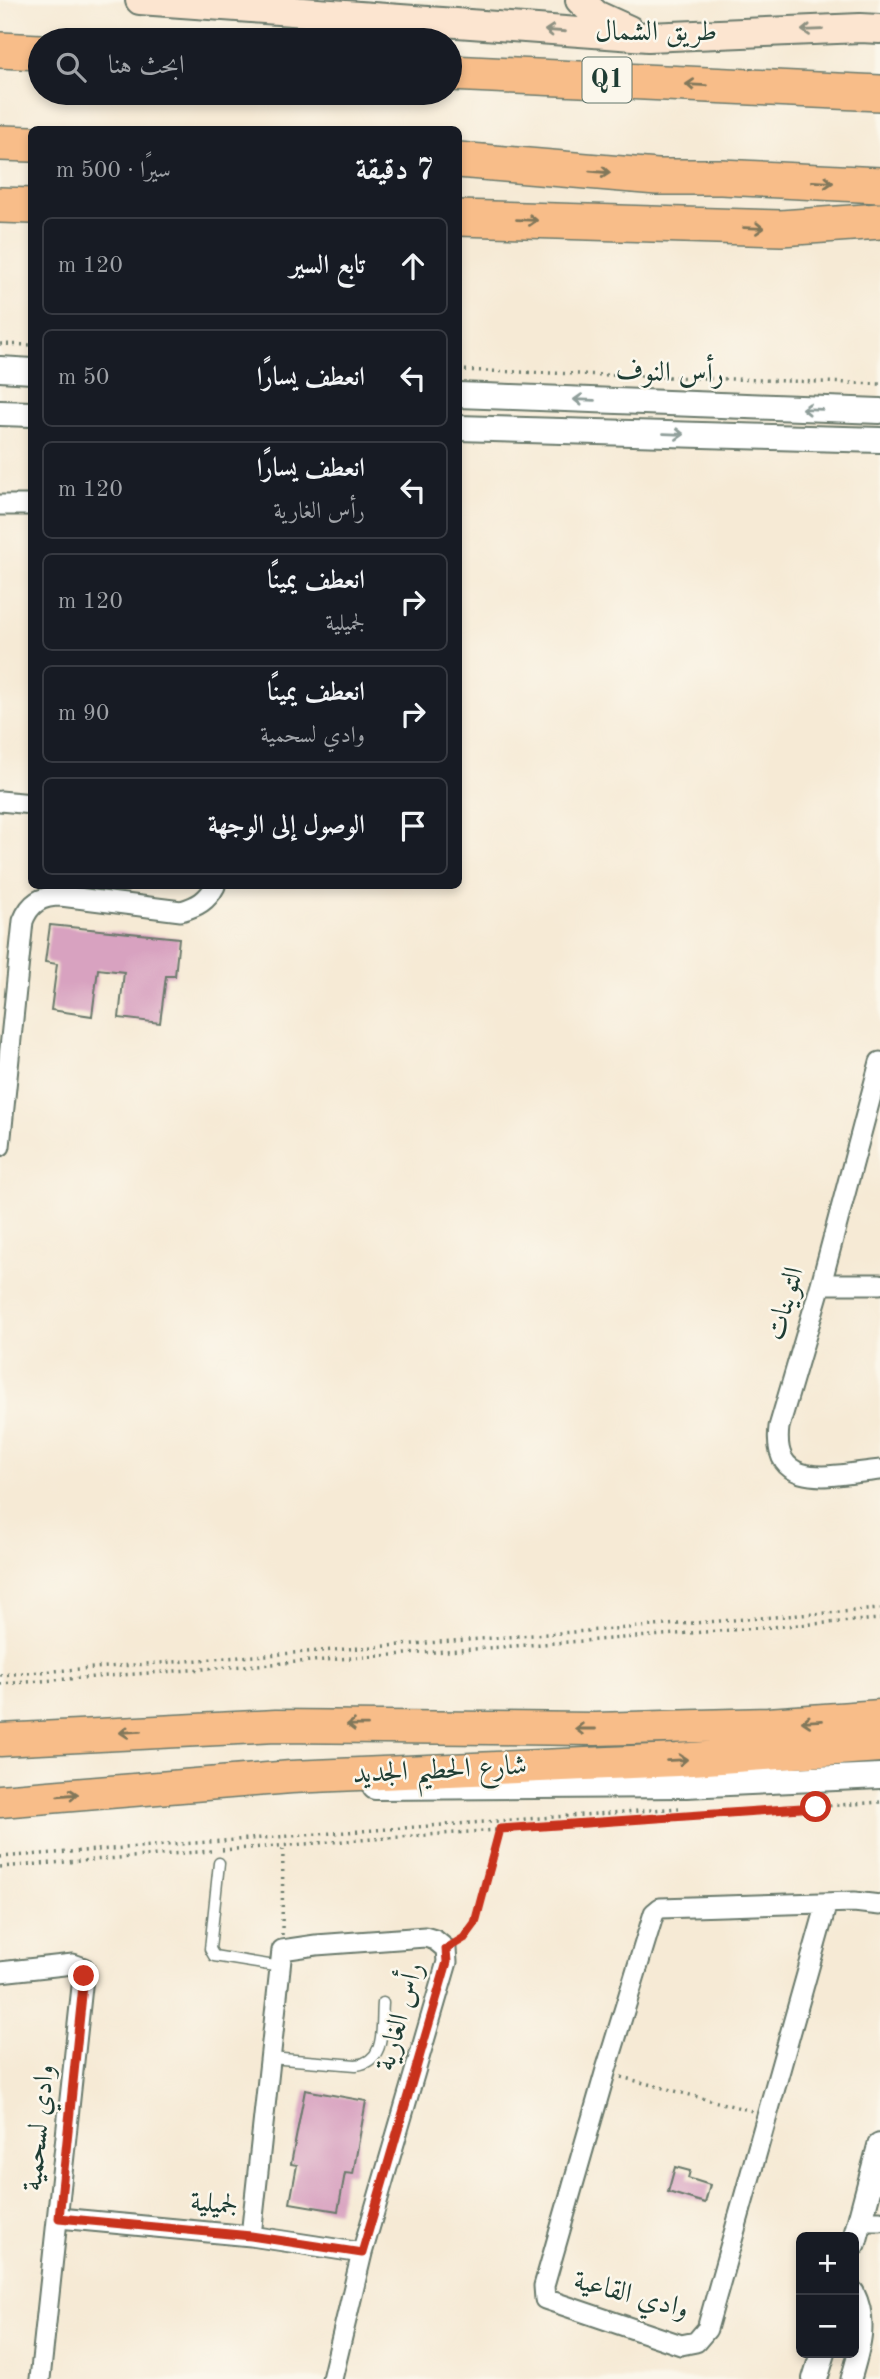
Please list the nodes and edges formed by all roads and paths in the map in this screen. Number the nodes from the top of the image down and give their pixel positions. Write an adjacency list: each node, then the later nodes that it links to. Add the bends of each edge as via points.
1 (140, 0): 4 (main road, طريق الشمال)
2 (324, 0): 4 (main road)
3 (580, 0): 6 (main road, via 607,21)
4 (296, 13): 6 (main road, طريق الشمال, one-way to 4)
5 (880, 29): 6 (main road, طريق الشمال, one-way to 6)
6 (648, 37)
7 (0, 50): 8 (highway)
8 (28, 51)
9 (462, 74): 10 (highway, طريق الشمال / Q1, one-way to 9)
10 (880, 93)
11 (0, 143): 12 (highway)
12 (28, 144)
13 (462, 160): 14 (highway, one-way to 14, via 657,177)
14 (880, 185)
15 (0, 205): 16 (highway)
16 (28, 206)
17 (462, 218): 18 (highway, one-way to 18, via 781,228)
18 (880, 221)
19 (0, 344): 20 (path)
20 (28, 345)
21 (0, 369): 23 (street)
22 (462, 370): 24 (path)
23 (28, 371)
24 (880, 384)
25 (462, 396): 26 (street, رأس النوف, one-way to 25)
26 (880, 411)
27 (0, 412): 28 (street)
28 (28, 414)
29 (462, 428): 30 (street, one-way to 30)
30 (880, 440)
31 (0, 505): 32 (street)
32 (28, 505)
33 (0, 801): 34 (street)
34 (28, 804)
35 (213, 889): 37 (street, via 206,900 181,911 61,896 34,902 23,921)
36 (880, 1062): 38 (street, التوينات)
37 (0, 1146)
38 (821, 1284): 39 (street); 40 (street, التوينات, via 779,1427 777,1446 782,1462 812,1476)
39 (880, 1284)
40 (880, 1470)
41 (880, 1609): 43 (path)
42 (880, 1619): 44 (path)
43 (0, 1675)
44 (0, 1684)
45 (880, 1716): 46 (main road, شارع الحطيم الجديد, one-way to 46, via 641,1729 276,1726)
46 (14, 1739): 48 (main road)
47 (880, 1746): 50 (main road, شارع الحطيم الجديد, one-way to 47)
48 (0, 1755)
49 (880, 1776): 50 (street, via 686,1785 416,1788)
50 (291, 1777): 51 (main road, شارع الحطيم الجديد, one-way to 50)
51 (0, 1801)
52 (880, 1802): 54 (path)
53 (685, 1807): 56 (path)
54 (500, 1829): 55 (path); 61 (path, via 475,1923 464,1938)
55 (283, 1846): 58 (path); 62 (path)
56 (0, 1857)
57 (219, 1863): 62 (lane, via 210,1949 214,1956)
58 (0, 1867)
59 (827, 1903): 60 (street, وادي القاعية); 66 (street, وادي القاعية, via 660,1908 650,1922); 67 (street, وادي القاعية)
60 (880, 1905)
61 (446, 1949): 62 (street, رأس الغارية, via 425,1937 316,1945); 72 (street, رأس الغارية, via 447,1962)
62 (281, 1958): 65 (street)
63 (0, 1972): 69 (street, وادي لسحمية, via 73,1964 83,1968)
64 (383, 2003): 65 (lane, via 378,2052 365,2064)
65 (270, 2058): 71 (street)
66 (605, 2073): 67 (path); 67 (street, وادي القاعية, via 543,2294 555,2304 681,2345 696,2342 707,2329)
67 (767, 2115)
68 (880, 2146): 70 (street)
69 (59, 2218): 71 (street, لجميلية); 75 (street, وادي لسحمية)
70 (865, 2228)
71 (251, 2236): 72 (street, لجميلية)
72 (362, 2253): 76 (street, رأس الغارية)
73 (855, 2295): 78 (street, via 863,2329)
74 (822, 2358): 77 (street)
75 (40, 2379)
76 (332, 2379)
77 (816, 2379)
78 (851, 2379)

